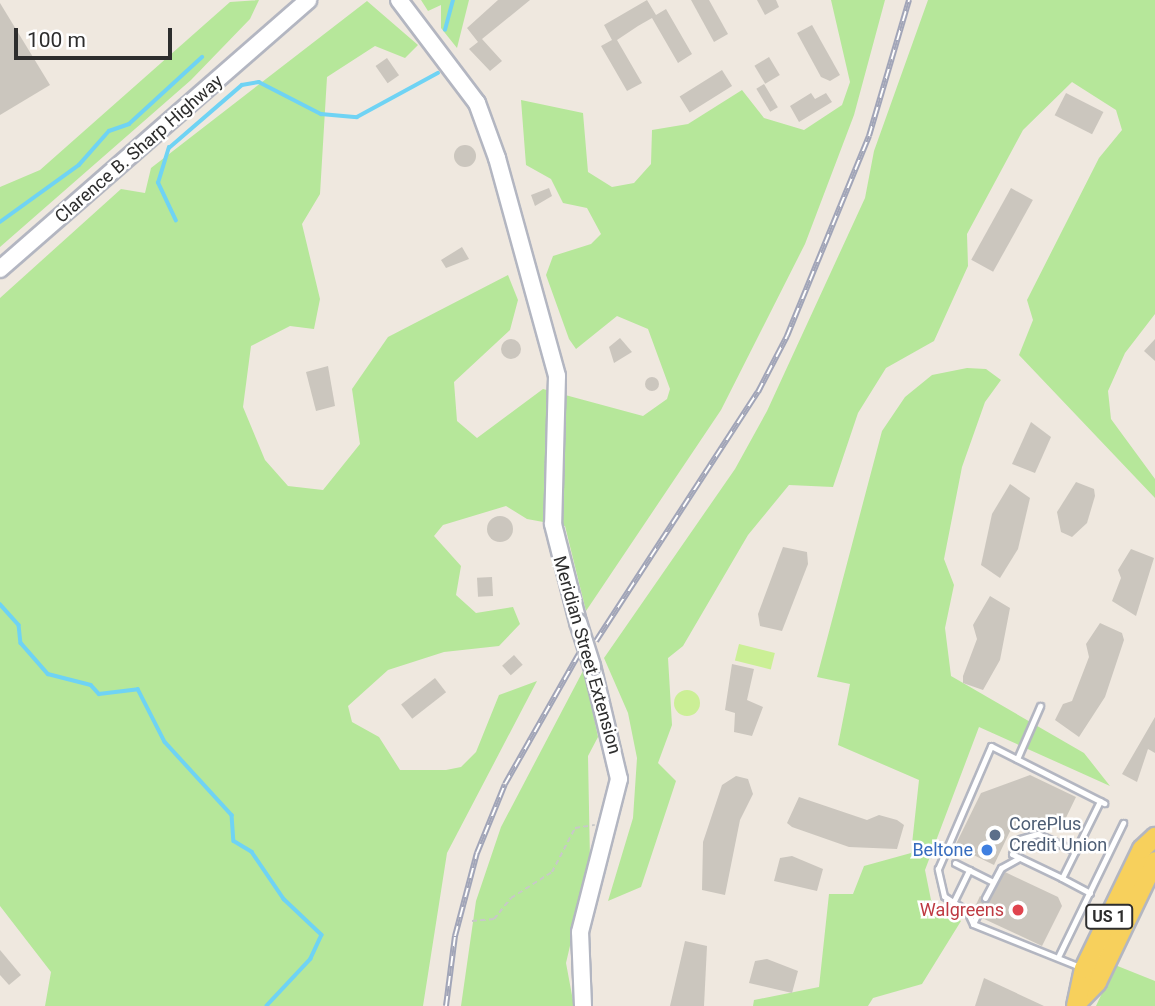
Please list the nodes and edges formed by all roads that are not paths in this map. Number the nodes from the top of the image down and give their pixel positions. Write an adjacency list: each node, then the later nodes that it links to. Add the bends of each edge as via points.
1 (308, 0): 3 (street, Clarence B. Sharp Highway)
2 (399, 0): 23 (street, Meridian Street Extension, bridge, via 481,110 557,376 553,524 619,765 610,830 580,932)
3 (0, 269)
4 (1040, 706): 5 (lane)
5 (1017, 759): 8 (lane, via 1102,802); 17 (lane, via 991,746 942,854 941,890)
6 (1123, 823): 15 (lane)
7 (1155, 838): 21 (main road, US 1, via 1142,849)
8 (1075, 851): 9 (lane, via 1038,834 1020,839 1013,854); 13 (lane)
9 (1019, 858): 13 (lane); 14 (lane, via 1001,868)
10 (1155, 861): 22 (main road, US 1, via 1097,982)
11 (955, 863): 12 (lane)
12 (970, 870): 14 (lane); 17 (lane)
13 (1062, 878): 15 (lane)
14 (993, 882): 16 (lane)
15 (1090, 893): 20 (lane)
16 (985, 898)
17 (953, 903): 19 (lane)
18 (979, 911): 19 (lane)
19 (973, 924): 20 (lane, via 1040,955)
20 (1059, 955): 21 (lane)
21 (1084, 969): 22 (main road, US 1)
22 (1077, 1004)
23 (583, 1006)

